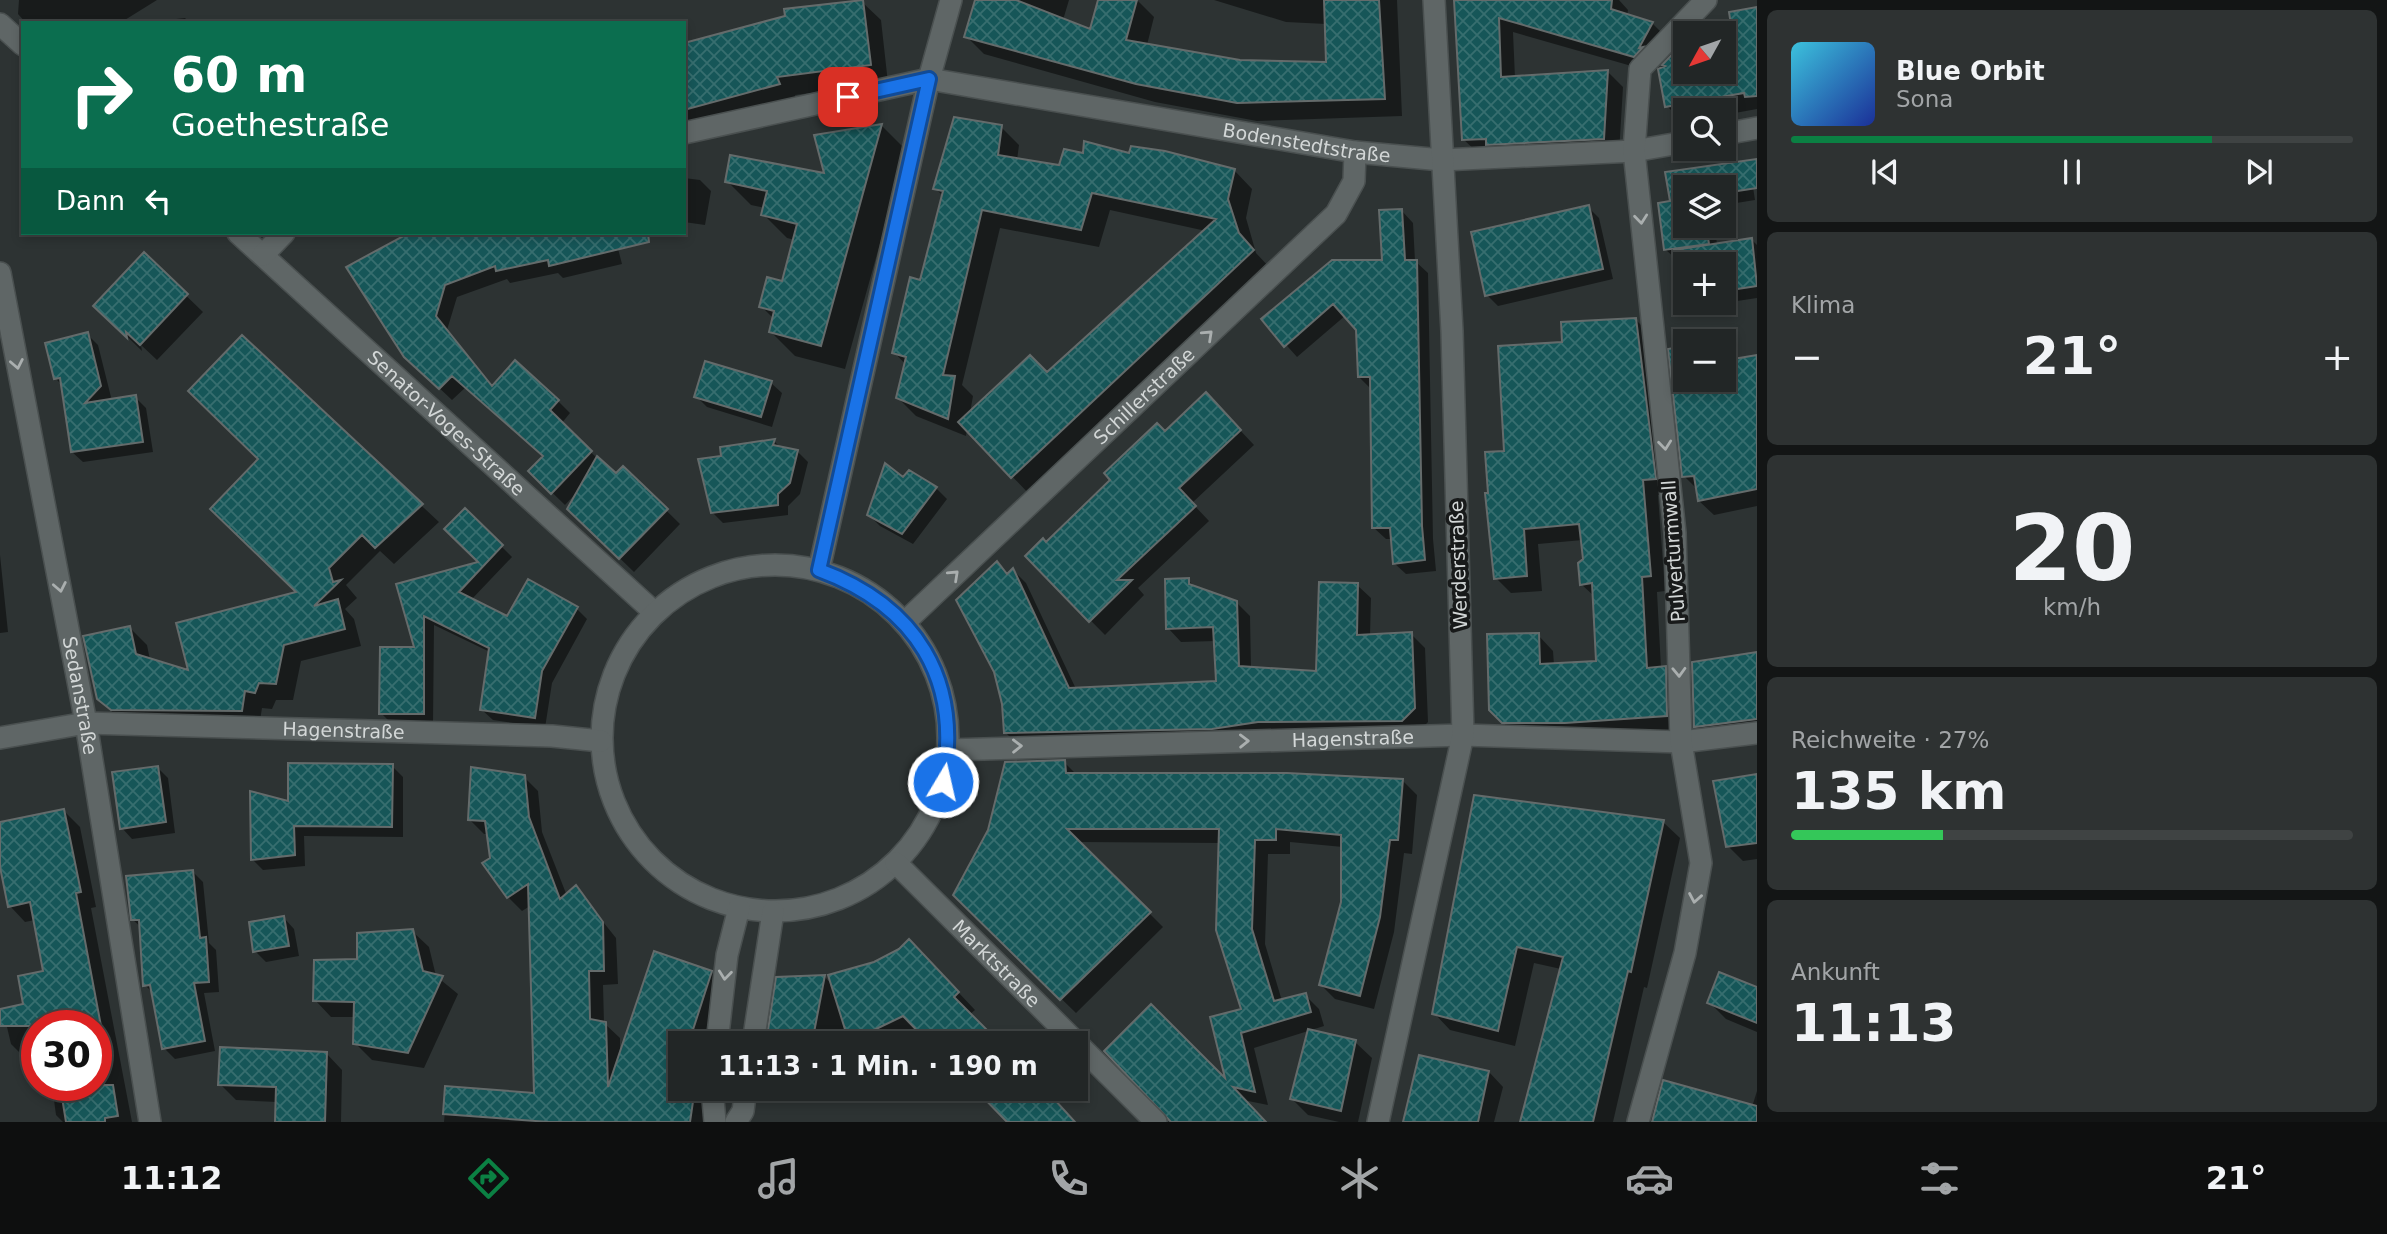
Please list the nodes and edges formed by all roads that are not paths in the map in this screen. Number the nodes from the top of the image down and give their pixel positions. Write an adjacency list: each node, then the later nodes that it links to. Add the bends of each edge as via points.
1 (951, 0): 6 (street)
2 (1434, 0): 13 (street, Werderstraße)
3 (1706, 0): 11 (street, Pulverturmwall, via 1640,69)
4 (0, 24): 5 (street)
5 (21, 43)
6 (929, 79): 9 (street); 12 (street, Bodenstedtstraße); 18 (street)
7 (1757, 128): 8 (street)
8 (1736, 132)
9 (686, 133)
10 (1673, 144): 11 (street, Bodenstedtstraße)
11 (1634, 151): 13 (street, Bodenstedtstraße); 26 (street, Pulverturmwall, one-way to 26, via 1675,533)
12 (1355, 152): 13 (street, Bodenstedtstraße); 20 (street, Schillerstraße, one-way to 12, via 1336,214 1354,181)
13 (1442, 160): 23 (street, Werderstraße, via 1452,331)
14 (239, 235): 16 (street, Senator-Voges-Straße)
15 (282, 235): 16 (street)
16 (263, 255): 19 (street, Senator-Voges-Straße)
17 (0, 272): 21 (street, Sedanstraße, one-way to 21)
18 (819, 570): 19 (street, via 764,564 734,569 678,593); 20 (street, via 880,599)
19 (654, 612): 25 (street, via 631,640 614,672 604,706)
20 (905, 622): 27 (street, via 940,682)
21 (86, 723): 24 (street, Hagenstraße); 25 (street, Hagenstraße); 35 (street, Sedanstraße)
22 (1757, 733): 26 (street, Hagenstraße)
23 (1463, 735): 26 (street, Hagenstraße); 27 (street, Hagenstraße, one-way to 23); 39 (street, Werderstraße)
24 (0, 738)
25 (601, 741): 29 (street, via 614,806 630,834 660,868 697,894)
26 (1681, 742): 40 (street, Pulverturmwall, one-way to 40, via 1701,863 1685,953)
27 (949, 750): 28 (street, via 933,812)
28 (896, 863): 30 (street, via 840,900); 38 (street, Marktstraße)
29 (739, 908): 30 (street); 31 (street, one-way to 31, via 727,956)
30 (773, 912): 32 (street)
31 (718, 1031)
32 (755, 1031)
33 (713, 1101): 36 (street)
34 (744, 1101): 37 (street)
35 (150, 1122)
36 (715, 1122)
37 (736, 1122)
38 (1156, 1122)
39 (1378, 1122)
40 (1637, 1122)

